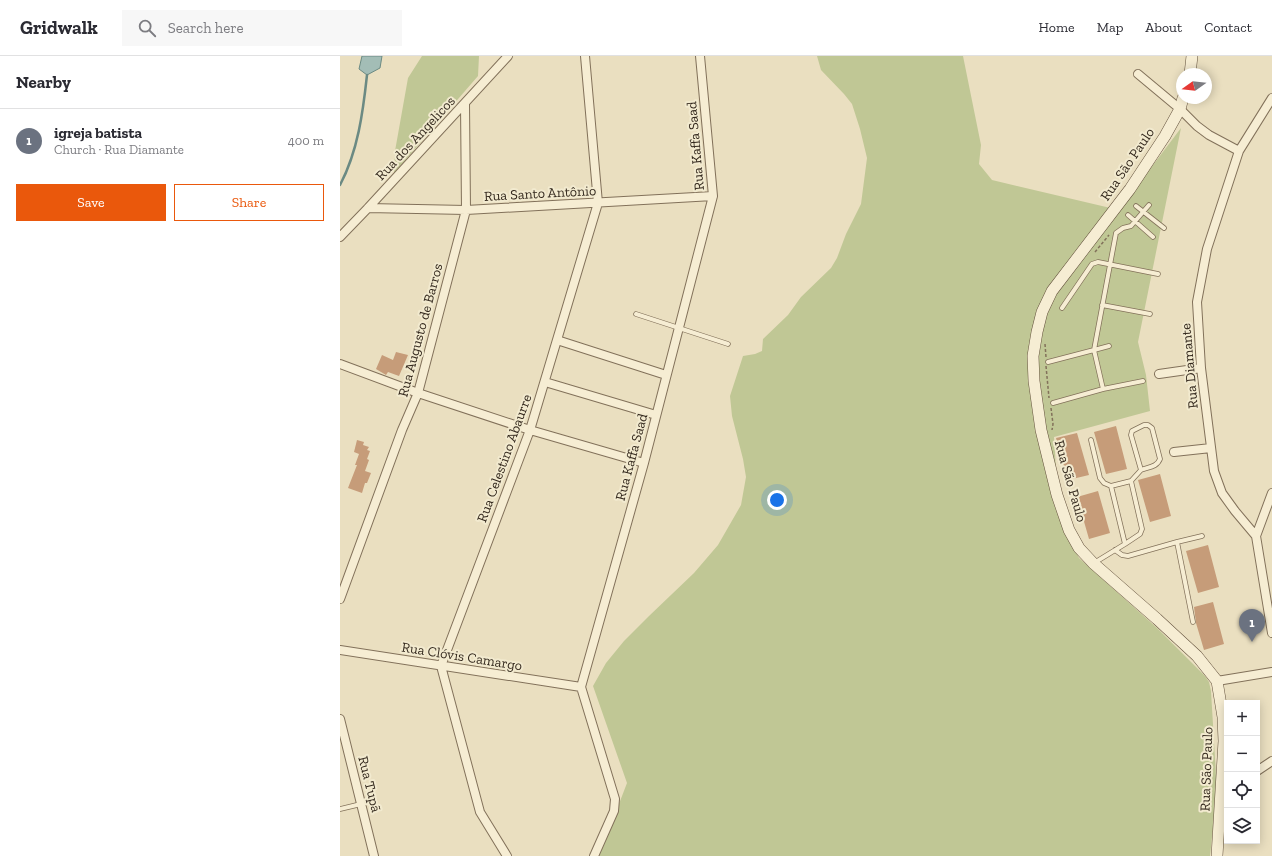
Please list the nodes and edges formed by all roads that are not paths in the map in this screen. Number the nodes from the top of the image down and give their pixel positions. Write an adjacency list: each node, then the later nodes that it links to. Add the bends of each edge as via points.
1 (508, 56): 8 (street, Rua dos Angelicos)
2 (585, 56): 13 (street, Rua Celestino Abaurre)
3 (700, 56): 12 (street, Rua Kaffa Saad)
4 (1192, 56): 5 (street)
5 (1191, 68)
6 (1138, 74): 10 (street)
7 (1272, 98): 11 (street, Rua Diamante)
8 (464, 104): 16 (street, Rua dos Angelicos); 17 (street, Rua Augusto de Barros)
9 (1181, 104): 10 (street, Rua São Paulo)
10 (1180, 109): 11 (street, via 1209,135); 60 (street, Rua São Paulo, via 1130,188 1052,291 1042,312 1037,332 1033,356 1034,381 1051,474 1069,530)
11 (1239, 151): 37 (street, Rua Diamante, via 1207,250 1197,302)
12 (713, 196): 13 (street, Rua Santo Antônio); 30 (street, Rua Kaffa Saad)
13 (598, 203): 17 (street, Rua Santo Antônio); 31 (street, Rua Celestino Abaurre)
14 (1149, 205): 18 (lane)
15 (1136, 206): 18 (lane)
16 (368, 208): 17 (street, Rua Santo Antônio); 22 (street, Rua dos Angelicos)
17 (466, 210): 43 (street, Rua Augusto de Barros)
18 (1143, 213): 20 (lane); 21 (lane)
19 (1128, 215): 20 (lane)
20 (1136, 222): 23 (lane); 24 (lane, via 1116,233)
21 (1164, 228)
22 (340, 237)
23 (1153, 237)
24 (1110, 264): 25 (lane); 26 (lane); 27 (lane, via 1092,264)
25 (1158, 274)
26 (1102, 305): 29 (lane); 34 (lane)
27 (1062, 308)
28 (636, 314): 30 (lane)
29 (1150, 314)
30 (679, 328): 32 (lane); 39 (street, Rua Kaffa Saad)
31 (557, 340): 39 (street); 41 (street, Rua Celestino Abaurre)
32 (728, 344)
33 (1110, 346): 34 (lane)
34 (1094, 350): 35 (lane); 42 (lane)
35 (1048, 362)
36 (340, 364): 43 (street)
37 (1201, 368): 38 (street); 48 (street, Rua Diamante)
38 (1159, 374)
39 (666, 375): 45 (street, Rua Kaffa Saad)
40 (1144, 381): 42 (lane)
41 (544, 382): 45 (street); 46 (street, Rua Celestino Abaurre)
42 (1102, 389): 44 (lane)
43 (418, 393): 46 (street); 61 (street, Rua Augusto de Barros)
44 (1052, 402)
45 (656, 415): 50 (street, Rua Kaffa Saad)
46 (530, 430): 50 (street); 65 (street, Rua Celestino Abaurre)
47 (1092, 440): 53 (lane, via 1100,478)
48 (1211, 448): 49 (street); 56 (street, Rua Diamante, via 1214,471 1222,493)
49 (1174, 452)
50 (644, 463): 68 (street, Rua Kaffa Saad)
51 (1141, 470): 51 (lane, via 1159,464 1160,459 1152,428 1148,425 1132,431); 52 (lane)
52 (1131, 481): 53 (lane); 58 (lane, via 1142,529 1140,534)
53 (1111, 486): 58 (lane)
54 (1272, 493): 56 (street)
55 (1202, 536): 57 (lane)
56 (1256, 536): 63 (street)
57 (1177, 542): 59 (lane, via 1128,556); 62 (lane)
58 (1125, 544): 59 (lane)
59 (1115, 550): 60 (lane)
60 (1093, 563): 67 (street, Rua São Paulo, via 1197,656)
61 (340, 599)
62 (1193, 622)
63 (1272, 633)
64 (340, 650): 65 (street, Rua Clóvis Camargo)
65 (442, 666): 68 (street, Rua Clóvis Camargo); 75 (street, via 480,812)
66 (1272, 672): 67 (street)
67 (1217, 681): 77 (street, Rua São Paulo, via 1224,741)
68 (581, 687): 76 (street, via 615,799 614,811)
69 (340, 719): 72 (street, Rua Tupã)
70 (1272, 762): 71 (street)
71 (1260, 769)
72 (361, 804): 73 (lane); 74 (street, Rua Tupã)
73 (340, 808)
74 (374, 856)
75 (507, 856)
76 (594, 856)
77 (1217, 856)

